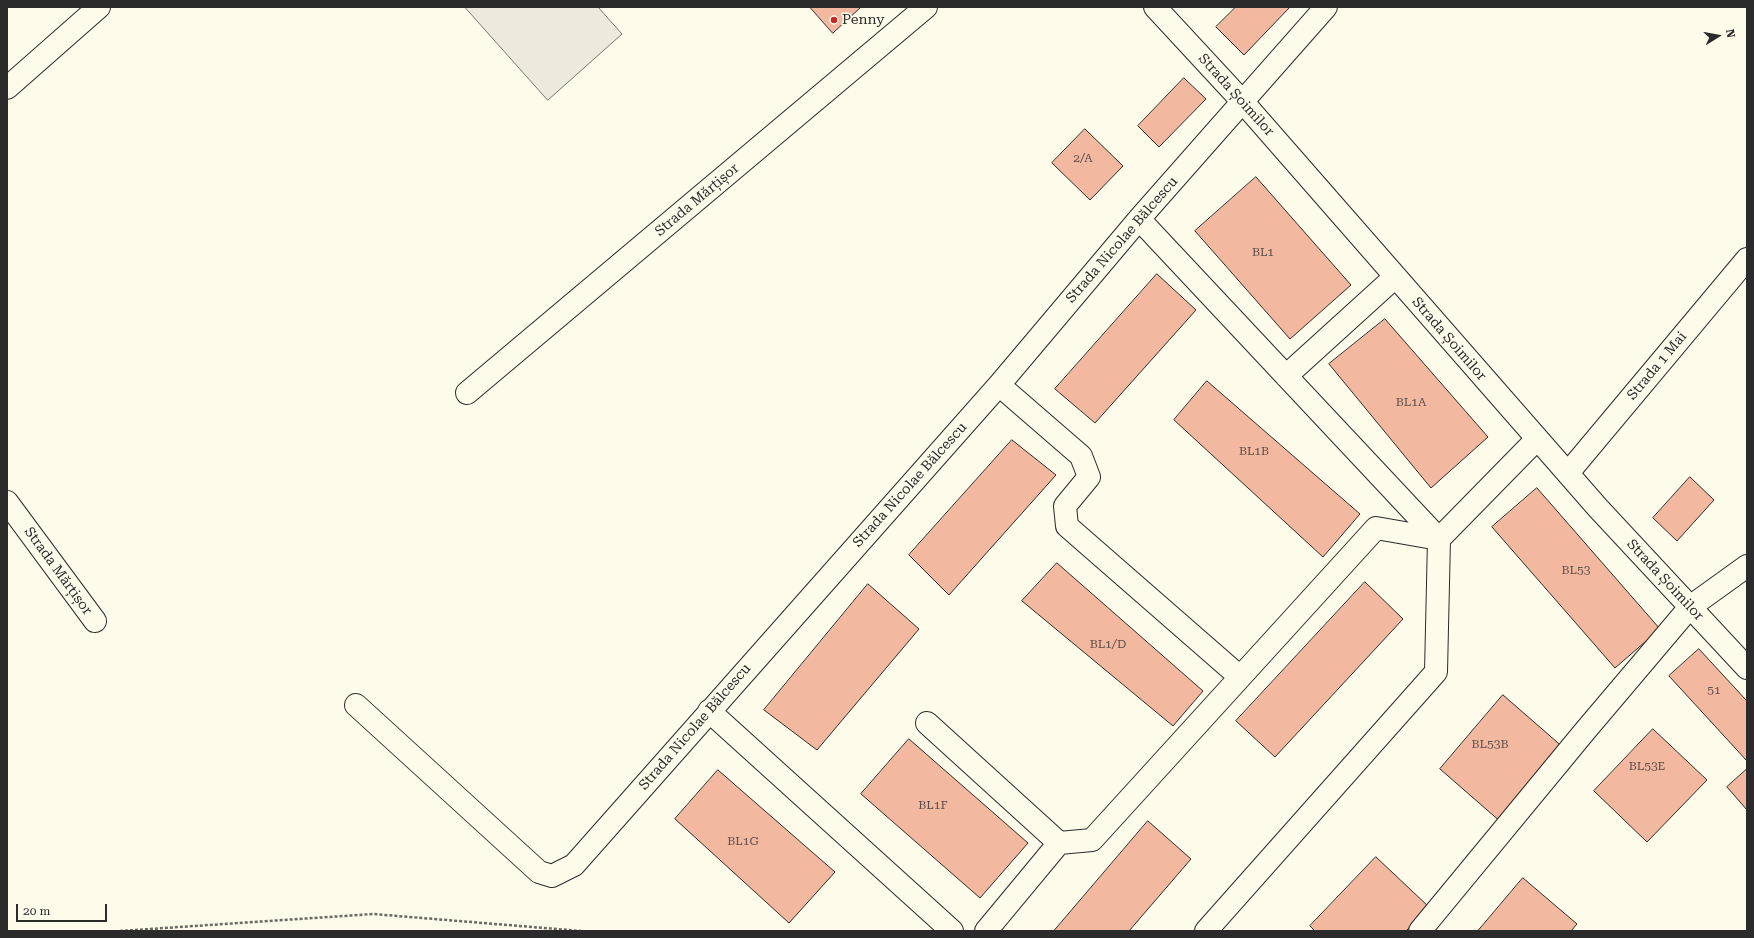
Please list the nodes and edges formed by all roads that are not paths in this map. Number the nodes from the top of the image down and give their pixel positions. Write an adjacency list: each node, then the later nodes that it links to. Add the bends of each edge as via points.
1 (99, 7): 5 (street)
2 (926, 7): 12 (street, Strada Mărțișor)
3 (1155, 7): 6 (street, Strada Șoimilor)
4 (1326, 7): 6 (street, Strada Nicolae Bălcescu)
5 (7, 88)
6 (1242, 101): 7 (street, Strada Nicolae Bălcescu); 9 (street, Strada Șoimilor)
7 (1139, 219): 10 (street); 11 (street, Strada Nicolae Bălcescu)
8 (1747, 259): 14 (street, Strada 1 Mai)
9 (1395, 277): 10 (street); 13 (street, Strada Șoimilor)
10 (1286, 376): 16 (street)
11 (999, 385): 21 (street, via 1081,456 1089,477 1065,506 1067,526); 23 (street, Strada Nicolae Bălcescu)
12 (468, 393)
13 (1538, 439): 14 (street, Strada Șoimilor); 16 (street)
14 (1568, 473): 18 (street, Strada Șoimilor)
15 (7, 502): 19 (street, Strada Mărțișor)
16 (1439, 539): 21 (street, via 1376,528); 28 (street, via 1436,672)
17 (1747, 566): 18 (street)
18 (1690, 608): 20 (street, Strada Șoimilor); 29 (street)
19 (95, 621)
20 (1747, 668)
21 (1240, 677): 25 (street, via 1092,840)
22 (356, 705): 23 (street, Strada Nicolae Bălcescu, via 539,872 552,876 574,864)
23 (709, 711): 26 (street)
24 (927, 723): 25 (street)
25 (1059, 843): 27 (street)
26 (952, 931)
27 (986, 931)
28 (1206, 931)
29 (1420, 931)

